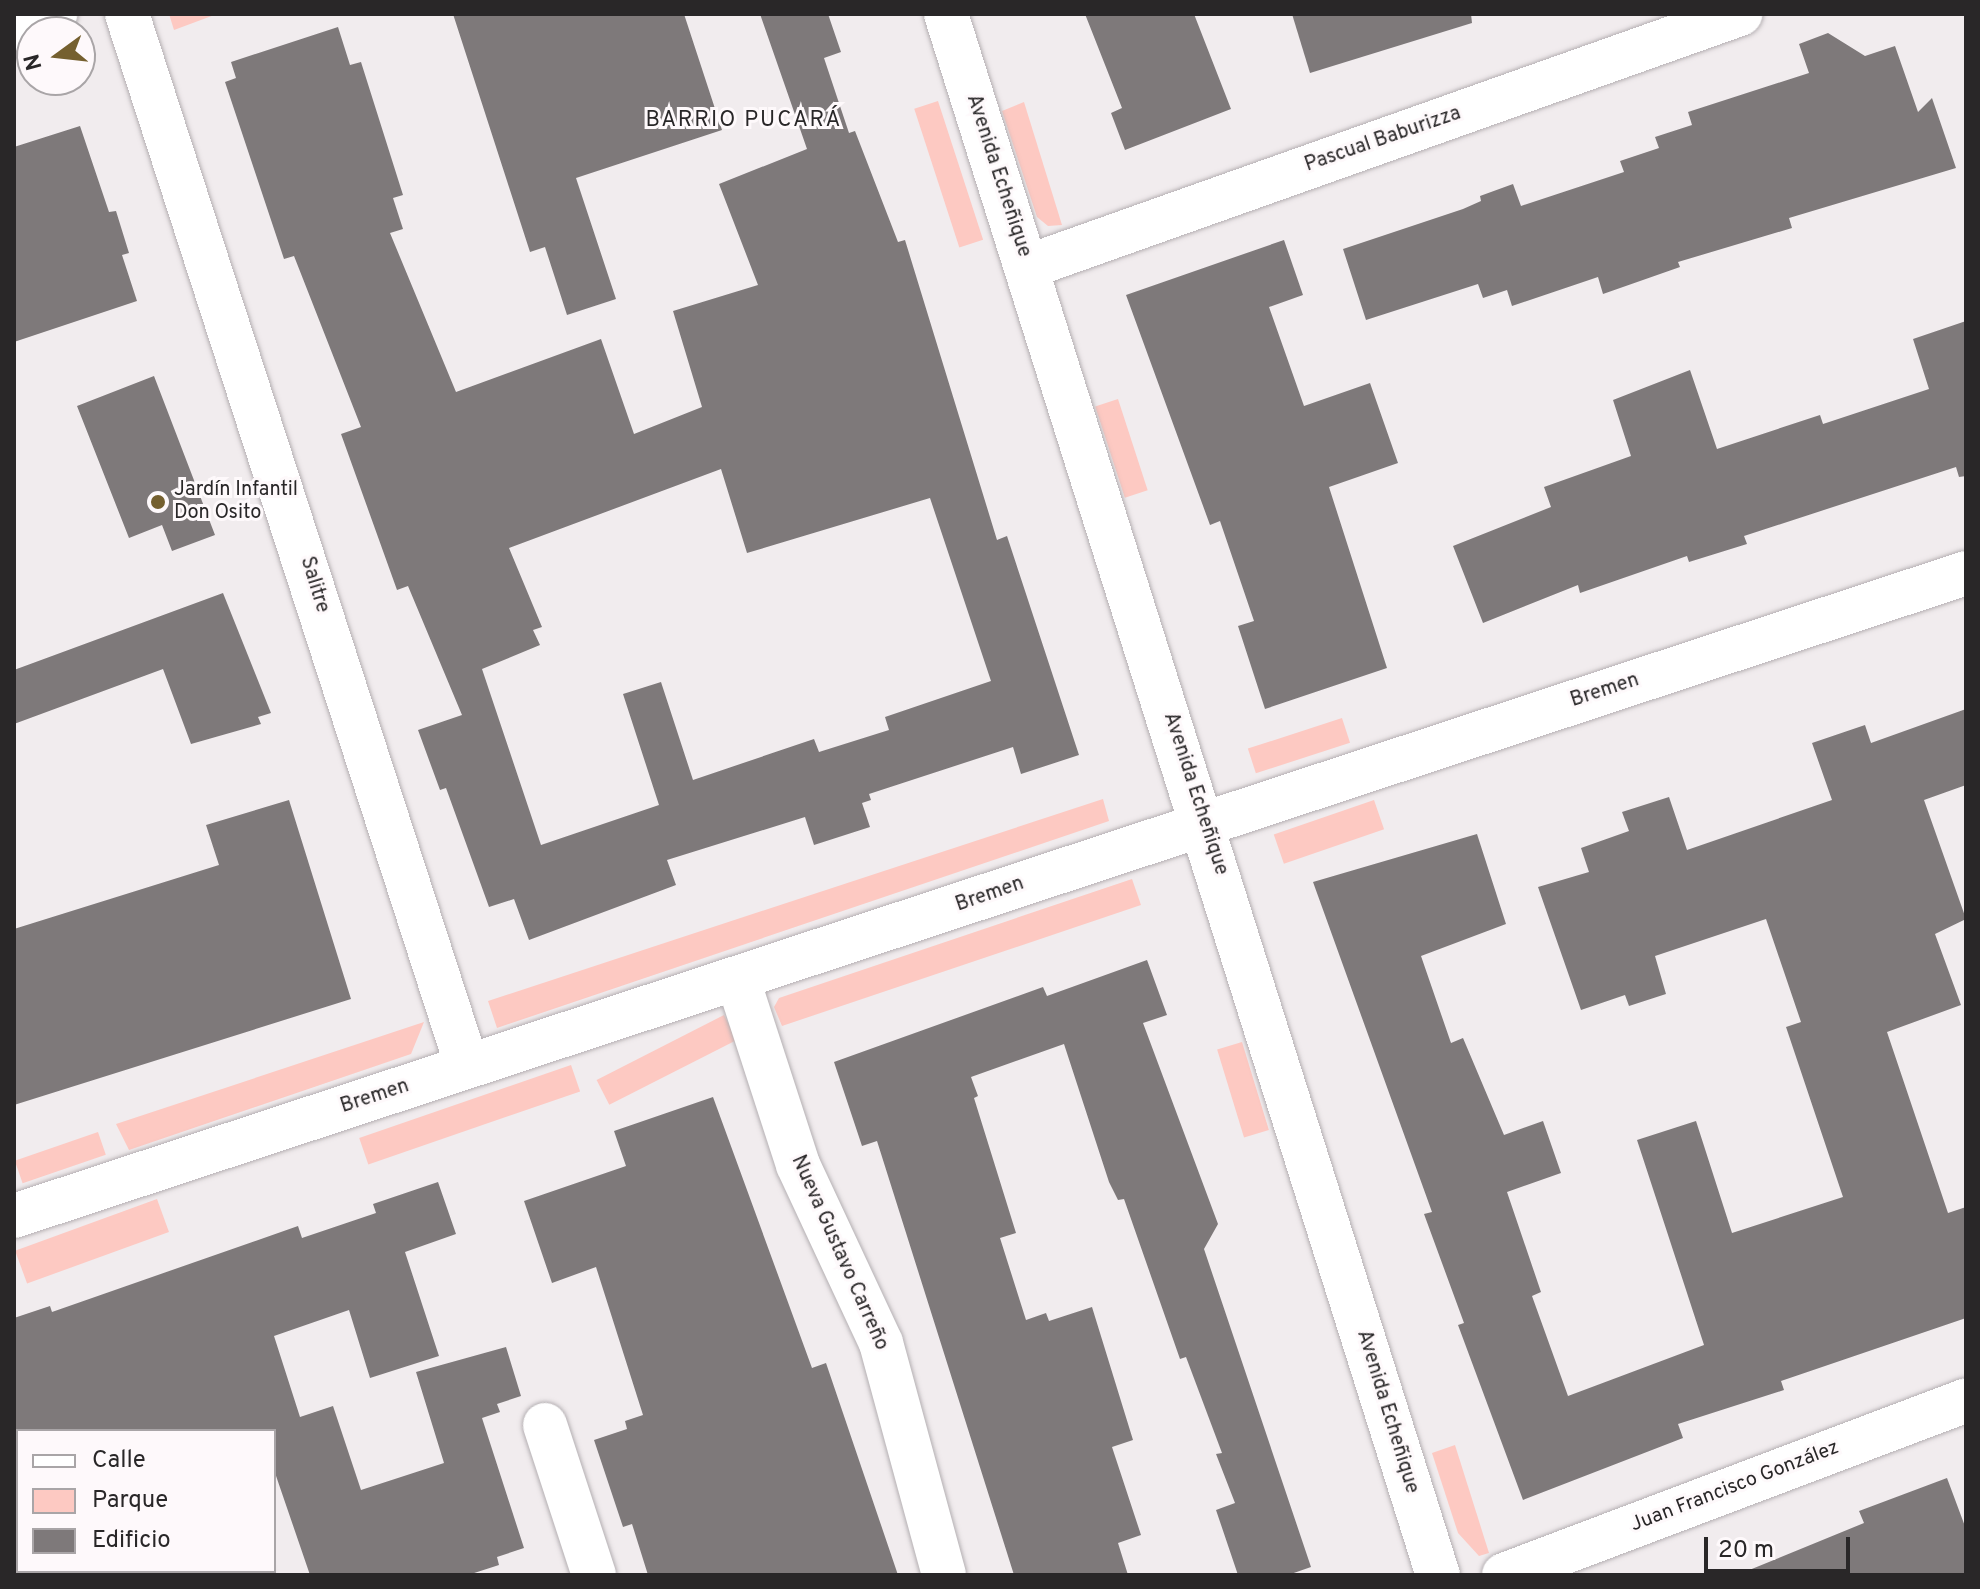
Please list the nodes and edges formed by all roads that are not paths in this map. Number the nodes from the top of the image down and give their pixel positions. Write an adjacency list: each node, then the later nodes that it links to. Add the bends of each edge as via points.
1 (55, 14): 5 (street)
2 (127, 14): 10 (street, Salitre)
3 (946, 14): 6 (street, Avenida Echeñique)
4 (1740, 14): 6 (street, Pascual Baburizza)
5 (14, 29)
6 (1027, 267): 8 (street, Avenida Echeñique)
7 (1966, 573): 8 (street, Bremen)
8 (1204, 824): 9 (street, Bremen); 16 (street, Avenida Echeñique)
9 (738, 980): 10 (street, Bremen); 15 (street, Nueva Gustavo Carreño, via 798,1165 881,1343)
10 (467, 1066): 11 (street, Bremen)
11 (14, 1216)
12 (1966, 1400): 17 (street, Juan Francisco González)
13 (545, 1425): 14 (street)
14 (594, 1575)
15 (944, 1575)
16 (1438, 1575)
17 (1504, 1575)

